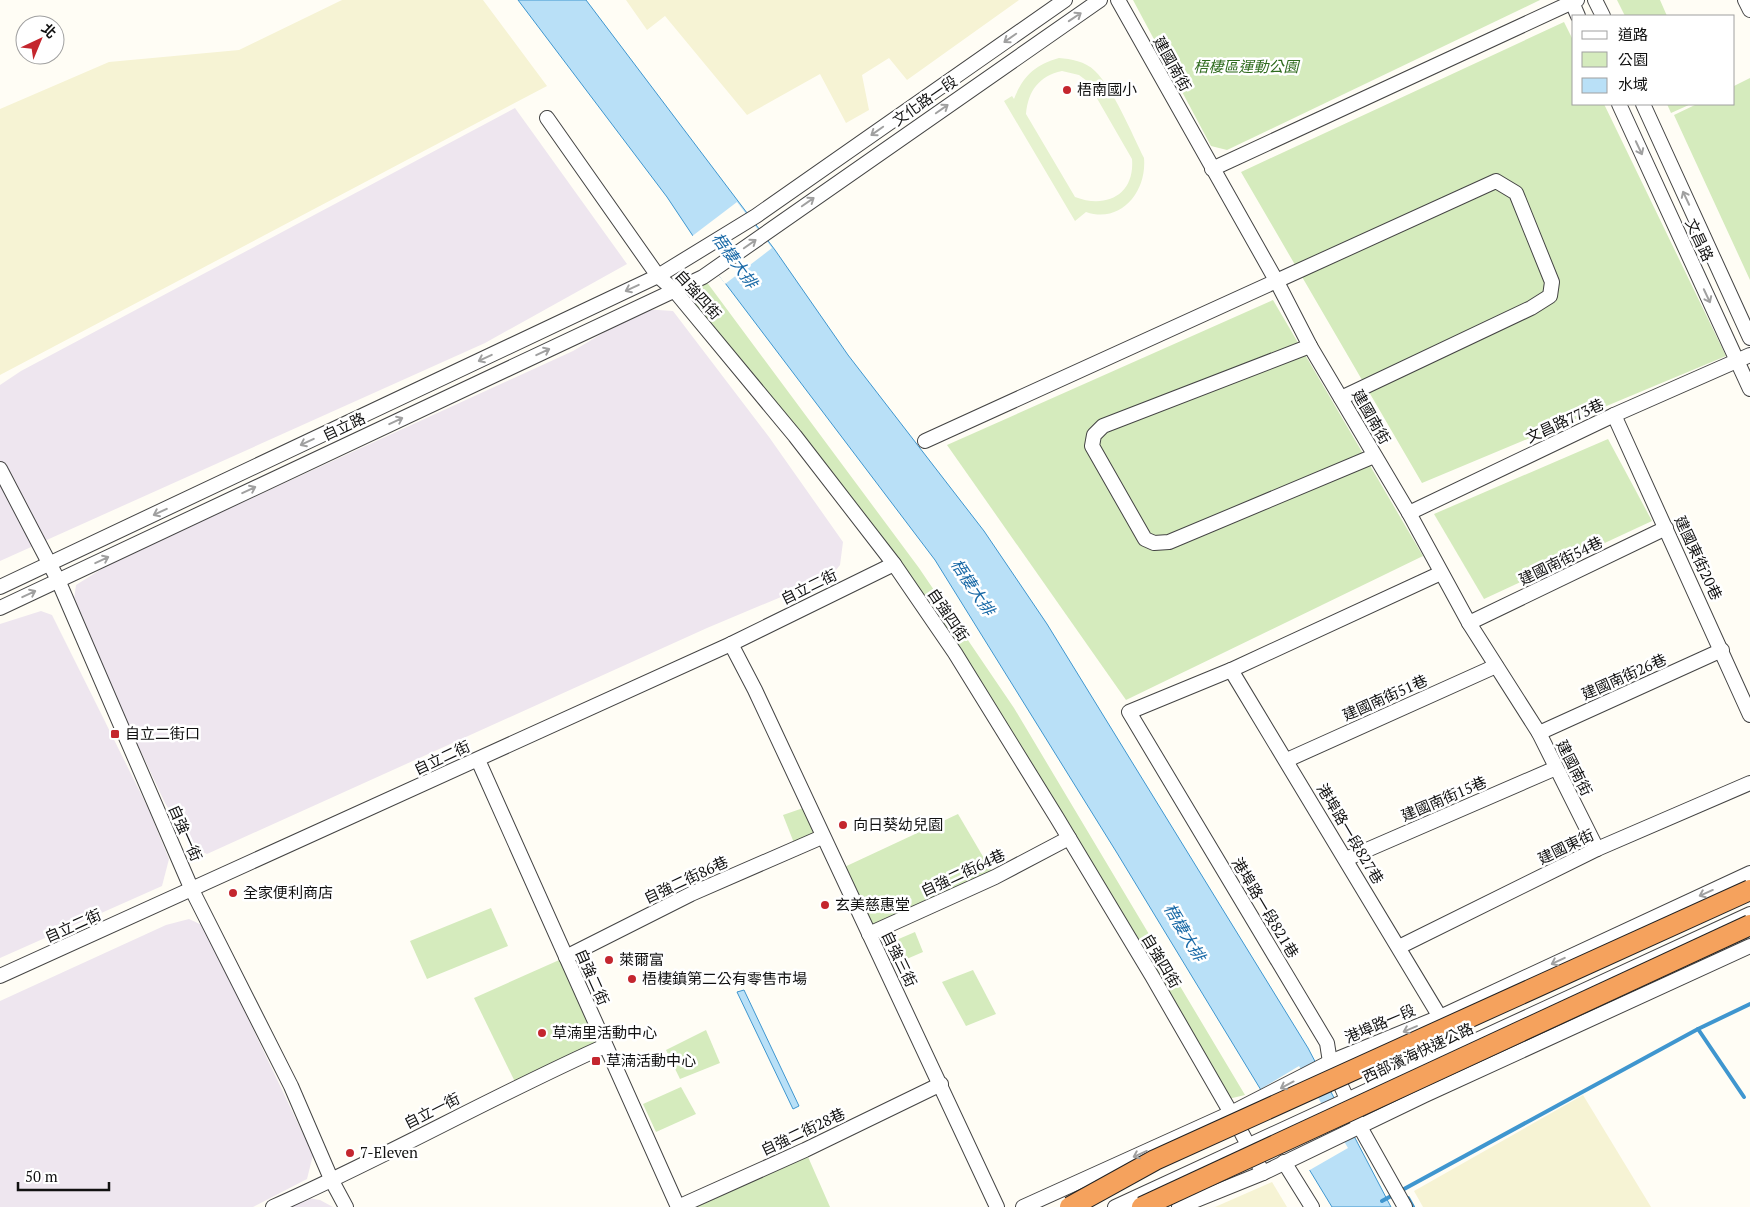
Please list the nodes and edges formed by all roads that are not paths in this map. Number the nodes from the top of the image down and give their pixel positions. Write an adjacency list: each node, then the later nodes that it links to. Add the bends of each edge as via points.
1 (1065, 0): 14 (street, 文化路一段, one-way to 14)
2 (1100, 0): 16 (street, 文化路一段, one-way to 2)
3 (1118, 0): 13 (street, 建國南街)
4 (1595, 0): 9 (street)
5 (1745, 0): 7 (street)
6 (1573, 1): 8 (street); 13 (street)
7 (1750, 10)
8 (1578, 15)
9 (1602, 15)
10 (1619, 105): 22 (street, 文昌路, one-way to 22)
11 (1643, 105): 19 (street, 文昌路, one-way to 11)
12 (546, 118): 15 (street, 自強四街)
13 (1212, 169): 17 (street, 建國南街)
14 (691, 258): 15 (street, 自立路)
15 (658, 276): 18 (street, 自強四街); 31 (street, 自立路, one-way to 31)
16 (703, 277): 18 (street, 自立路)
17 (1277, 282): 20 (street, 建國南街); 24 (street, via 1496,180 1516,193 1552,282 1550,296 1523,312); 26 (street)
18 (674, 290): 32 (street, 自強四街, via 795,436); 34 (street, 自立路, one-way to 18)
19 (1750, 338)
20 (1310, 346): 24 (street, 建國南街); 27 (street, via 1103,426 1094,435 1092,446 1146,539 1154,543 1169,542)
21 (1750, 355): 22 (street, 文昌路773巷)
22 (1737, 360): 23 (street, 文昌路); 25 (street, 文昌路773巷)
23 (1750, 389)
24 (1341, 398): 27 (street, 建國南街)
25 (1614, 415): 29 (street, 文昌路773巷); 30 (street, 建國東街20巷)
26 (925, 441)
27 (1374, 456): 29 (street, 建國南街)
28 (0, 469): 31 (street, 自強一街)
29 (1409, 513): 33 (street, 建國南街)
30 (1666, 528): 37 (street, 建國南街54巷); 39 (street, 建國東街20巷)
31 (49, 564): 34 (street, 自強一街); 35 (street, 自立路)
32 (894, 564): 38 (street, 自立二街); 49 (street, 自強四街, via 998,720)
33 (1441, 573): 37 (street, 建國南街); 41 (street)
34 (58, 580): 36 (street, 自立路, one-way to 34); 53 (street, 自強一街)
35 (0, 587)
36 (0, 608)
37 (1469, 623): 40 (street, 建國南街)
38 (731, 644): 44 (street, 自立二街, via 541,728); 48 (street, 自強三街)
39 (1722, 650): 42 (street, 建國東街20巷); 43 (street, 建國南街26巷)
40 (1496, 666): 43 (street, 建國南街); 45 (street, 建國南街51巷)
41 (1231, 670): 45 (street, 港埠路一段827巷); 66 (street, 港埠路一段821巷, via 1129,712 1327,1043)
42 (1750, 715)
43 (1539, 733): 46 (street, 建國南街)
44 (478, 760): 53 (street, 自立二街); 62 (street, 自強二街)
45 (1287, 760): 51 (street, 港埠路一段827巷)
46 (1556, 768): 50 (street, 建國南街); 51 (street, 建國南街15巷)
47 (1750, 782): 50 (street, 建國東街)
48 (822, 837): 58 (street, 自強三街); 62 (street, 自強二街86巷, via 691,894)
49 (1069, 838): 58 (street, 自強二街64巷, via 996,877); 69 (street, 自強四街)
50 (1597, 849): 61 (street, 建國東街)
51 (1346, 859): 61 (street, 港埠路一段827巷)
52 (1750, 873): 64 (street, 港埠路一段, one-way to 64)
53 (192, 890): 63 (street, 自立二街); 74 (street, 自強一街, via 291,1086)
54 (1750, 890): 80 (highway, bridge, via 1155,1160)
55 (1750, 900): 81 (highway, 西部濱海快速公路)
56 (1750, 914): 68 (street)
57 (1750, 925): 83 (highway, 西部濱海快速公路, bridge)
58 (869, 934): 67 (street, 自強三街)
59 (1750, 936): 84 (highway)
60 (1750, 946): 70 (street)
61 (1399, 947): 64 (street, 港埠路一段827巷)
62 (566, 957): 65 (street, 自強二街)
63 (0, 976)
64 (1440, 1017): 66 (street, 港埠路一段, one-way to 66)
65 (605, 1046): 74 (street, 自立一街, via 516,1086); 77 (street, 自強二街)
66 (1330, 1062): 68 (street, 港埠路一段821巷); 69 (street, 港埠路一段, one-way to 69)
67 (941, 1084): 77 (street, 自強二街28巷); 78 (street, 自強三街)
68 (1349, 1099): 70 (street, 港埠路一段821巷); 71 (street)
69 (1232, 1113): 71 (street, 自強四街); 79 (street, 港埠路一段, one-way to 79)
70 (1360, 1127): 72 (street); 87 (street, 港埠路一段821巷)
71 (1249, 1146): 73 (street, 自強四街); 82 (street)
72 (1284, 1162): 73 (street); 86 (street)
73 (1263, 1173): 85 (street)
74 (332, 1181): 75 (street, 自立一街); 76 (street, 自強一街)
75 (273, 1207)
76 (346, 1207)
77 (678, 1207)
78 (998, 1207)
79 (1024, 1207)
80 (1070, 1207)
81 (1085, 1207)
82 (1115, 1207)
83 (1142, 1207)
84 (1162, 1207)
85 (1180, 1207)
86 (1312, 1207)
87 (1405, 1207)

